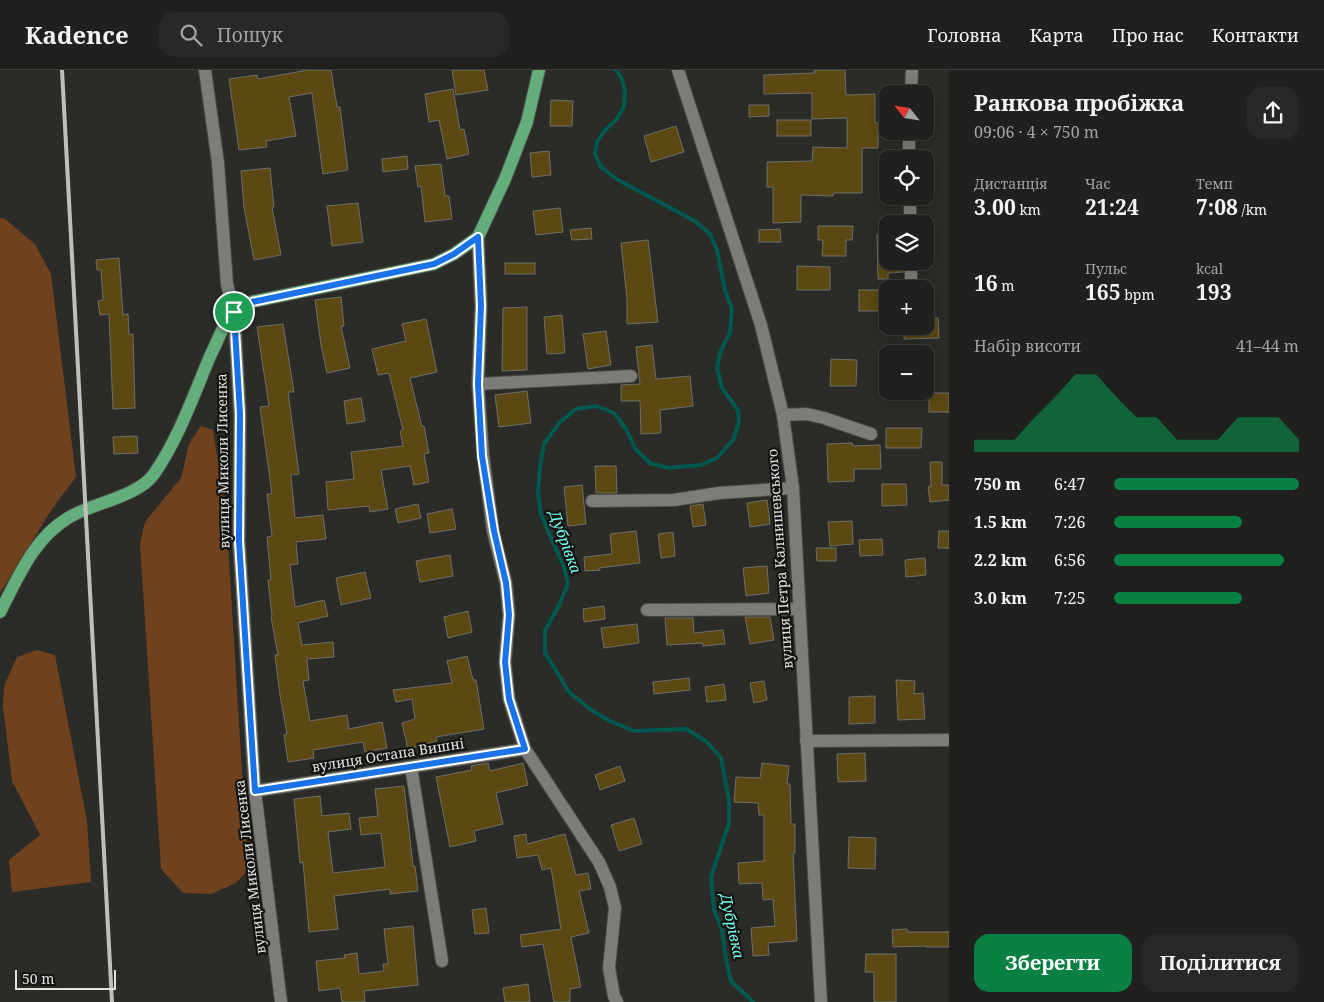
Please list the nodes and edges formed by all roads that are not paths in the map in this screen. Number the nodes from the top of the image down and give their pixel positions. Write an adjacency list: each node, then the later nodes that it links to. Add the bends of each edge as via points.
1 (205, 70): 7 (street, вулиця Миколи Лисенка, via 218,163 227,284)
2 (540, 70): 6 (main road, via 527,122)
3 (678, 70): 10 (street, вулиця Петра Калнишевського, via 761,325)
4 (912, 70): 5 (street)
5 (911, 85)
6 (478, 237): 7 (main road, via 434,264 252,302); 9 (street, via 481,306)
7 (234, 312): 16 (main road, via 221,333 166,455 152,476 140,488 85,509 48,533 29,556); 21 (street, вулиця Миколи Лисенка, via 240,414 239,541)
8 (631, 376): 9 (street)
9 (478, 384): 19 (street, via 482,456 506,583 509,615 505,662 509,699)
10 (783, 415): 11 (street, via 807,414); 12 (street, вулиця Петра Калнишевського)
11 (871, 434)
12 (793, 488): 13 (street, via 674,500); 14 (street, вулиця Петра Калнишевського)
13 (592, 501)
14 (799, 609): 15 (street); 18 (street, вулиця Петра Калнишевського)
15 (647, 610)
16 (0, 612)
17 (949, 740): 18 (street)
18 (806, 741): 25 (street, вулиця Петра Калнишевського)
19 (525, 749): 20 (street, вулиця Остапа Вишні); 24 (street, via 599,862 610,887 615,908 609,968)
20 (411, 767): 21 (street, вулиця Остапа Вишні); 22 (street)
21 (255, 791): 23 (street, вулиця Миколи Лисенка)
22 (442, 961)
23 (281, 1002)
24 (617, 1002)
25 (821, 1002)

